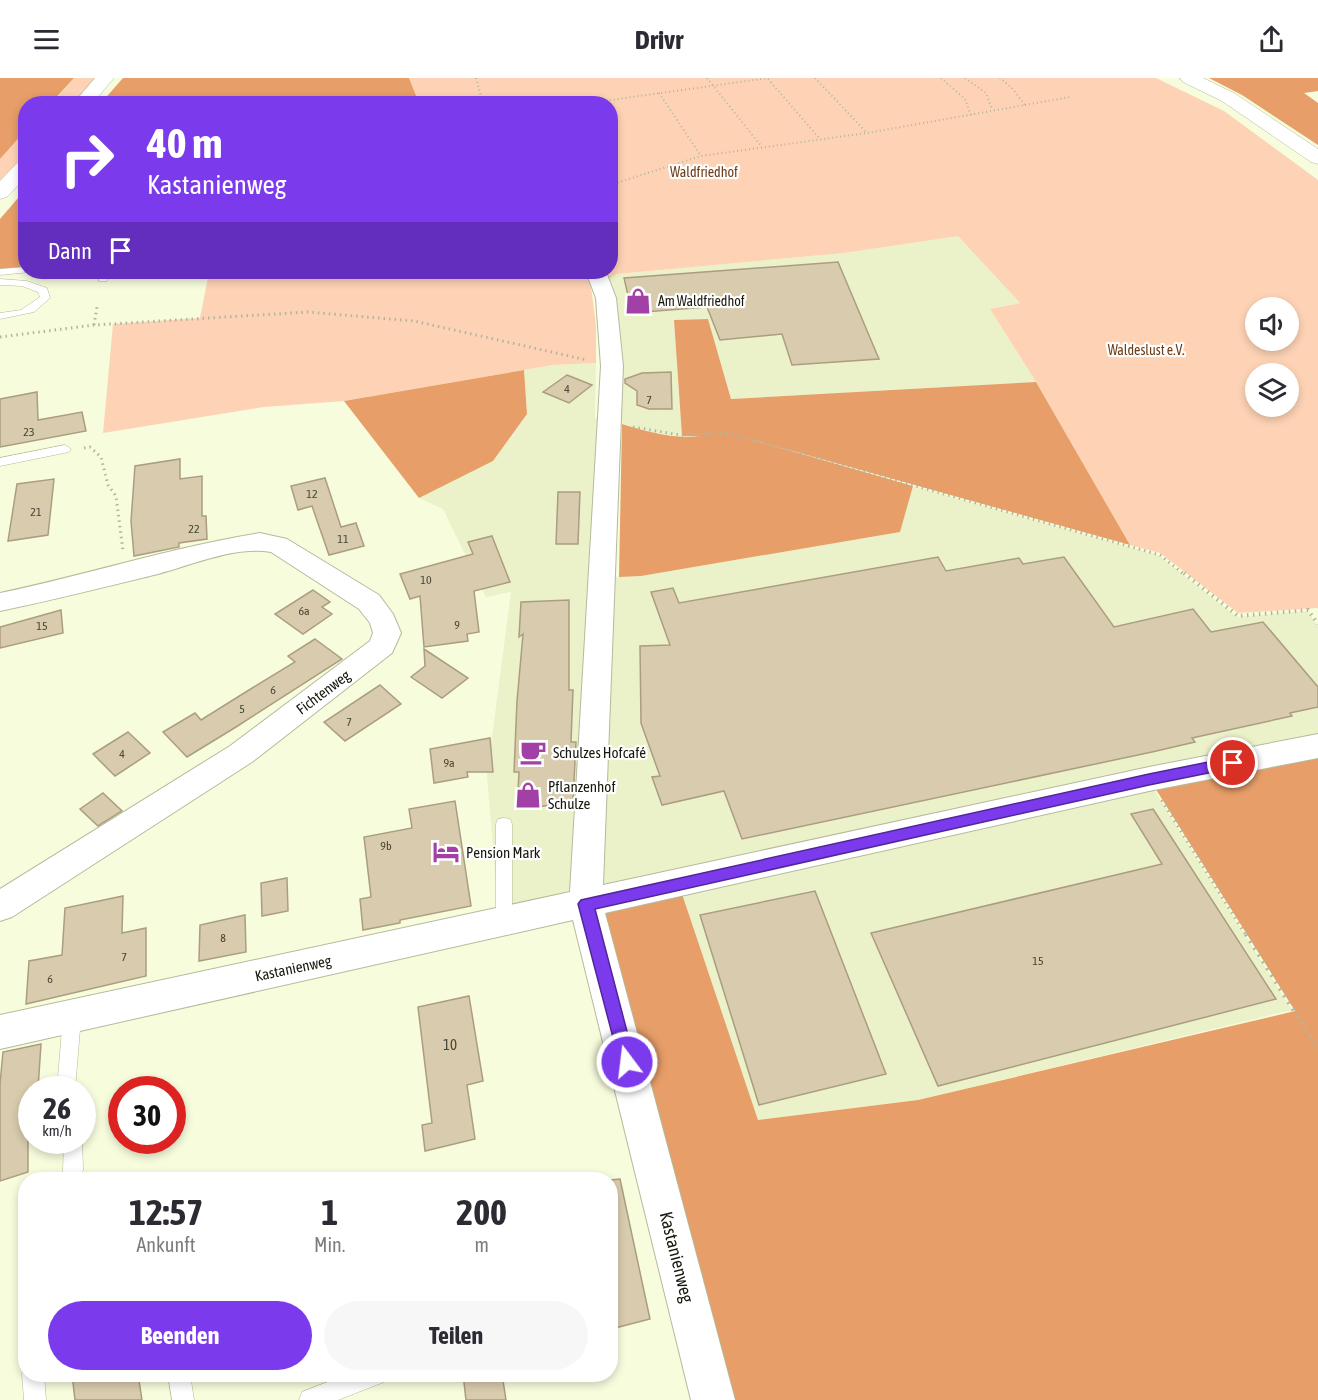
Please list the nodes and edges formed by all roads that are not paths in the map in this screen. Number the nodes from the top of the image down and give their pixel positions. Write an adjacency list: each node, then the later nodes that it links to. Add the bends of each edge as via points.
1 (105, 78): 3 (main road)
2 (1189, 78): 4 (main road, via 1228,98)
3 (89, 96)
4 (1318, 158)
5 (18, 174): 6 (main road)
6 (0, 193)
7 (18, 271): 8 (lane)
8 (0, 272)
9 (599, 279): 17 (street, via 606,298 612,366)
10 (0, 282): 11 (lane, via 34,285 43,290 45,298 25,312)
11 (0, 316)
12 (65, 449): 13 (lane)
13 (0, 462)
14 (0, 602): 18 (street, Fichtenweg, via 260,542 278,545 369,602 387,633 382,646 357,667 241,754)
15 (1318, 746): 17 (street, Kastanienweg, via 1149,779)
16 (504, 824): 19 (lane)
17 (586, 904): 19 (street, Kastanienweg); 31 (street, Kastanienweg)
18 (0, 908)
19 (504, 922): 20 (street, Kastanienweg)
20 (72, 1017): 21 (street, Kastanienweg); 22 (lane)
21 (0, 1032)
22 (67, 1076)
23 (74, 1154): 24 (lane)
24 (72, 1172)
25 (34, 1382): 28 (lane)
26 (180, 1382): 29 (lane)
27 (356, 1382): 30 (lane)
28 (35, 1400)
29 (183, 1400)
30 (310, 1400)
31 (713, 1400)

